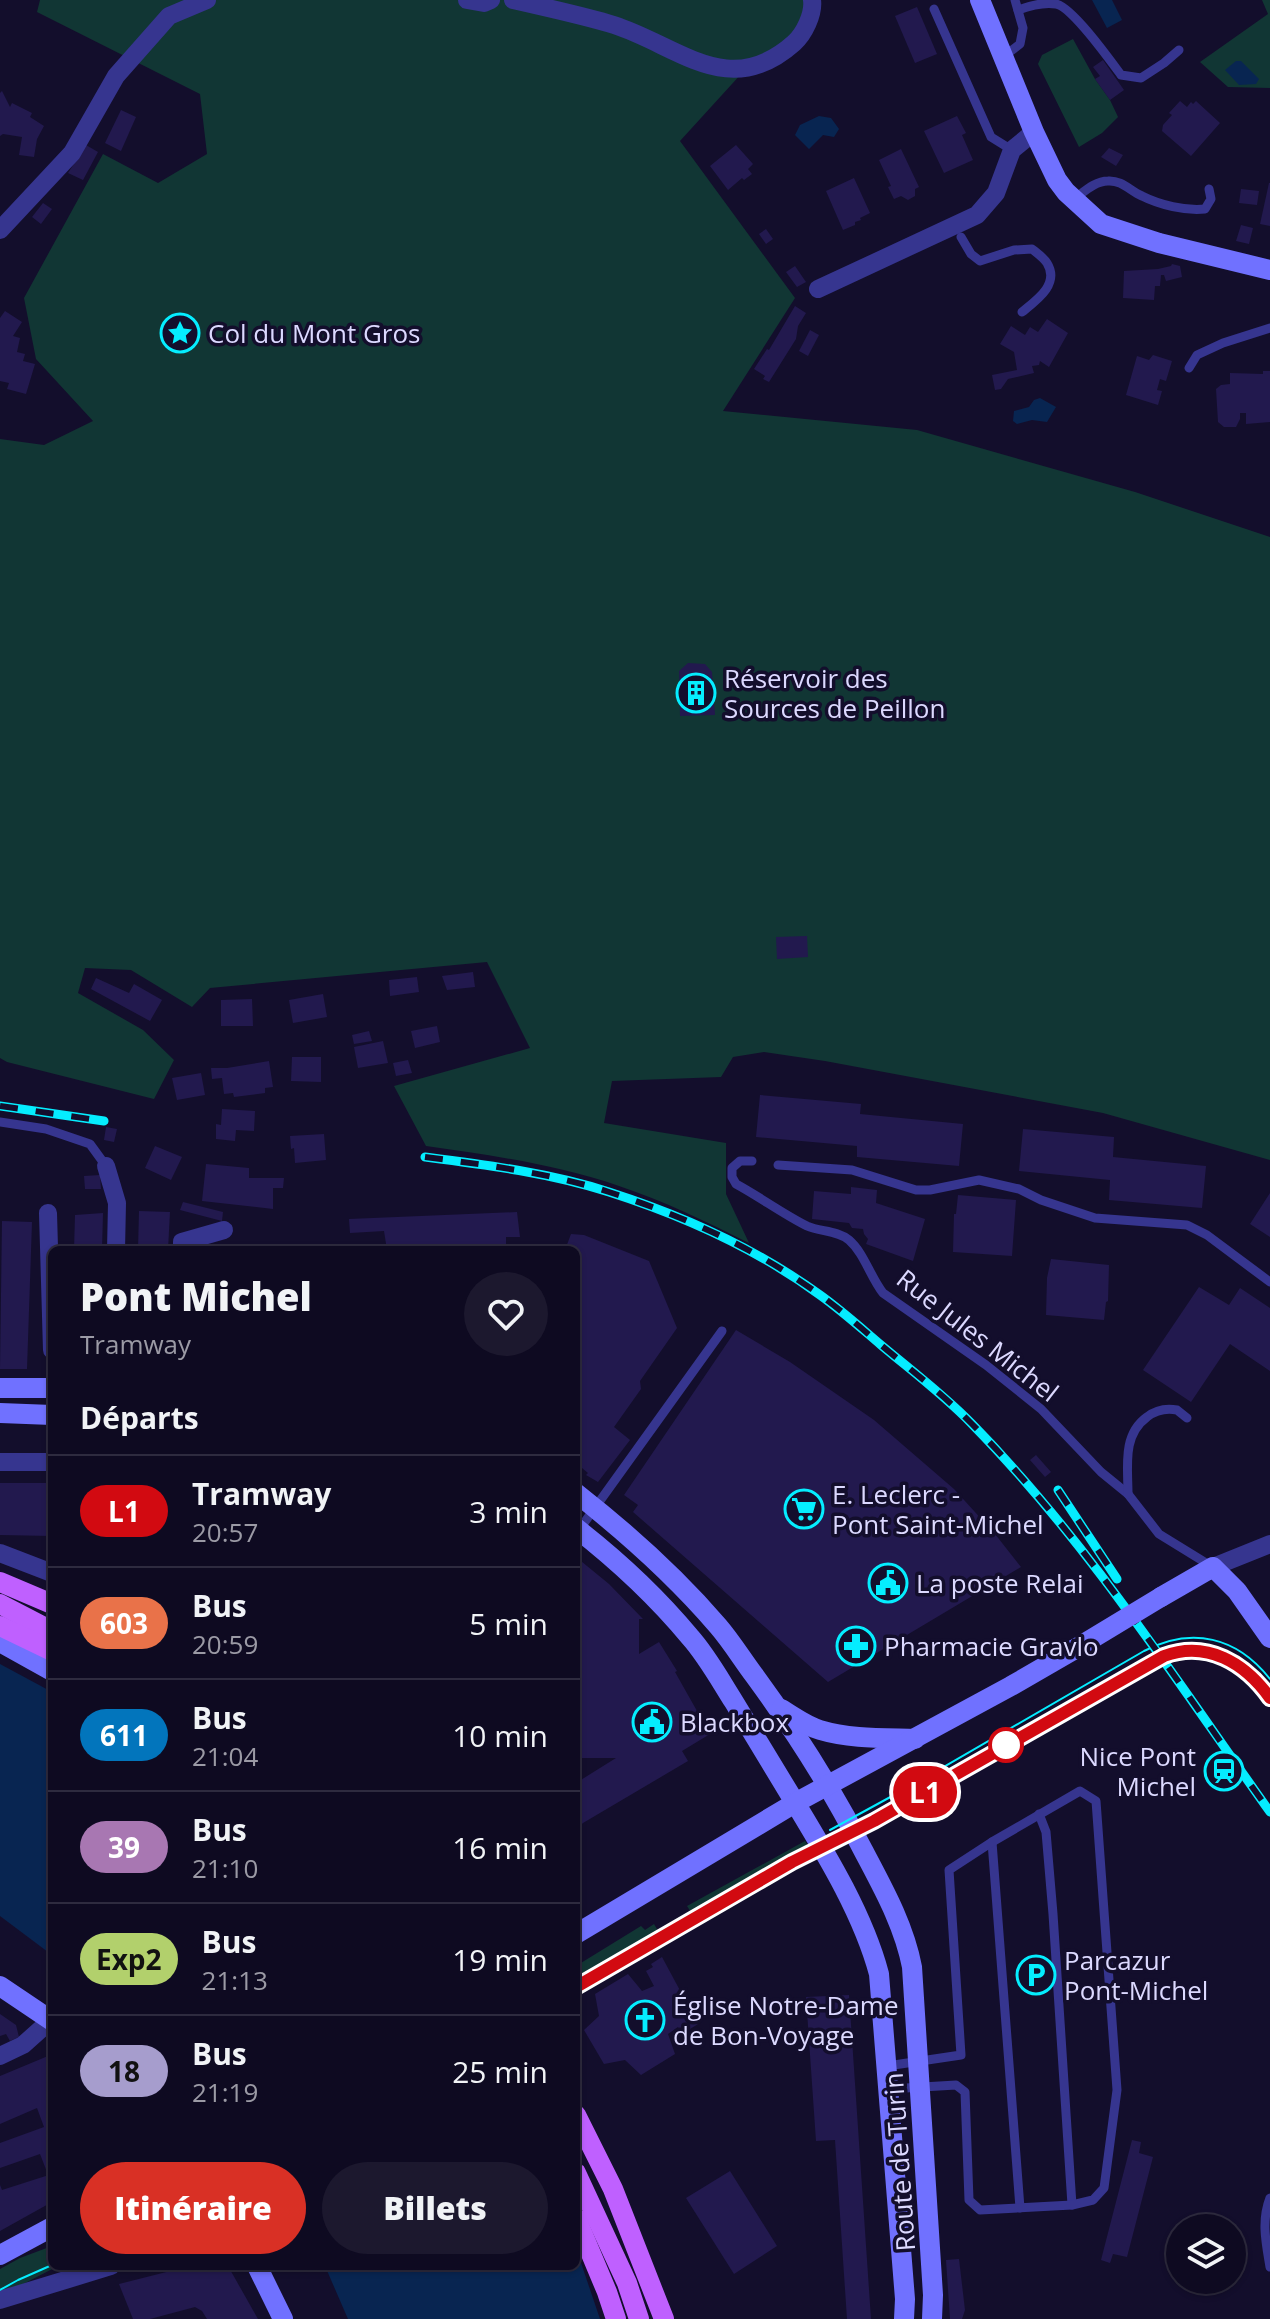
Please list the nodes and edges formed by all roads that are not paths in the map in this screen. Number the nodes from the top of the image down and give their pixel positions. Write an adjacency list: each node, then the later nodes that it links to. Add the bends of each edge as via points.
1 (207, 0): 15 (street, via 169,16 116,76 72,153)
2 (467, 0): 3 (street)
3 (491, 0)
4 (513, 0): 5 (street, via 616,26 689,59 726,69 754,68 788,48 808,23)
5 (812, 0)
6 (980, 0): 10 (main road)
7 (1016, 5): 9 (lane, via 1059,4 1121,75 1141,78); 10 (lane, via 1023,28 1020,44)
8 (934, 9): 12 (lane, via 991,137)
9 (1179, 50)
10 (1003, 57): 11 (main road)
11 (1034, 132): 12 (street); 14 (main road, via 1057,180)
12 (1012, 150): 18 (street, via 996,193 977,215)
13 (1209, 189): 14 (lane, via 1205,209 1191,211 1108,180)
14 (1074, 199): 17 (main road, via 1101,224)
15 (0, 230)
16 (961, 237): 19 (lane, via 980,261 1032,249 1047,262 1051,278 1043,295)
17 (1270, 270)
18 (818, 289)
19 (1022, 312)
20 (1270, 328): 21 (lane, via 1197,355)
21 (1189, 368)
22 (0, 1122): 25 (lane, via 46,1129 90,1144)
23 (752, 1161): 40 (lane, Rue Jules Michel, via 734,1165 736,1184 812,1228 847,1238 883,1293 1014,1386)
24 (778, 1165): 31 (lane, via 852,1170 916,1190 979,1180 1095,1218 1187,1225)
25 (106, 1166): 29 (street, via 117,1203)
26 (48, 1213): 28 (street)
27 (224, 1230): 30 (street)
28 (49, 1246)
29 (116, 1246)
30 (182, 1246)
31 (1270, 1282)
32 (722, 1331): 42 (lane)
33 (0, 1388): 34 (main road)
34 (48, 1388)
35 (0, 1413): 36 (main road)
36 (48, 1415)
37 (1187, 1418): 40 (lane, via 1163,1409 1137,1426 1129,1440)
38 (0, 1462): 39 (street)
39 (48, 1462)
40 (1128, 1494): 47 (lane, Rue Jules Michel, via 1159,1534)
41 (580, 1496): 42 (main road, Route de Turin)
42 (595, 1508): 43 (lane); 58 (main road, Route de Turin, via 673,1577 719,1627)
43 (580, 1526)
44 (580, 1531): 61 (main road, Route de Turin, via 692,1638)
45 (1270, 1544): 47 (street)
46 (0, 1553): 48 (street)
47 (1213, 1567): 54 (main road); 59 (main road, bridge)
48 (48, 1571)
49 (0, 1582): 50 (main road)
50 (48, 1602)
51 (0, 1604): 53 (main road)
52 (0, 1626): 56 (main road)
53 (48, 1629)
54 (1270, 1638)
55 (0, 1642): 57 (main road)
56 (48, 1649)
57 (48, 1669)
58 (777, 1706): 59 (main road, via 818,1729); 60 (main road, Route de Turin)
59 (915, 1739): 60 (main road)
60 (828, 1785): 61 (main road); 69 (main road, Route de Turin, via 908,1944)
61 (795, 1803): 64 (main road); 70 (main road, Route de Turin, via 873,1951)
62 (1039, 1814): 63 (lane); 76 (lane, via 1046,1832 1053,1914); 76 (lane, via 1080,1791 1096,1801 1117,2090 1104,2188 1093,2200)
63 (992, 1842): 69 (lane, via 949,1870 961,2055); 77 (lane)
64 (580, 1932)
65 (0, 1986): 66 (main road)
66 (48, 2018)
67 (48, 2024): 68 (street)
68 (0, 2056)
69 (919, 2062): 70 (lane); 71 (main road, Route de Turin)
70 (887, 2066): 72 (main road, Route de Turin)
71 (920, 2087): 72 (lane); 77 (lane, via 956,2085 965,2092 969,2200 980,2210); 92 (main road, Route de Turin)
72 (889, 2089): 91 (main road, Route de Turin)
73 (580, 2123): 90 (main road, via 613,2189)
74 (580, 2182): 89 (main road)
75 (1270, 2198): 83 (lane, via 1264,2222)
76 (1072, 2205): 77 (lane)
77 (1020, 2208)
78 (580, 2228): 88 (main road)
79 (48, 2229): 81 (main road)
80 (48, 2237): 81 (street)
81 (23, 2243): 82 (main road)
82 (0, 2255)
83 (1270, 2267)
84 (98, 2270): 86 (street)
85 (259, 2270): 87 (main road)
86 (0, 2300)
87 (283, 2319)
88 (616, 2319)
89 (639, 2319)
90 (664, 2319)
91 (904, 2319)
92 (932, 2319)

